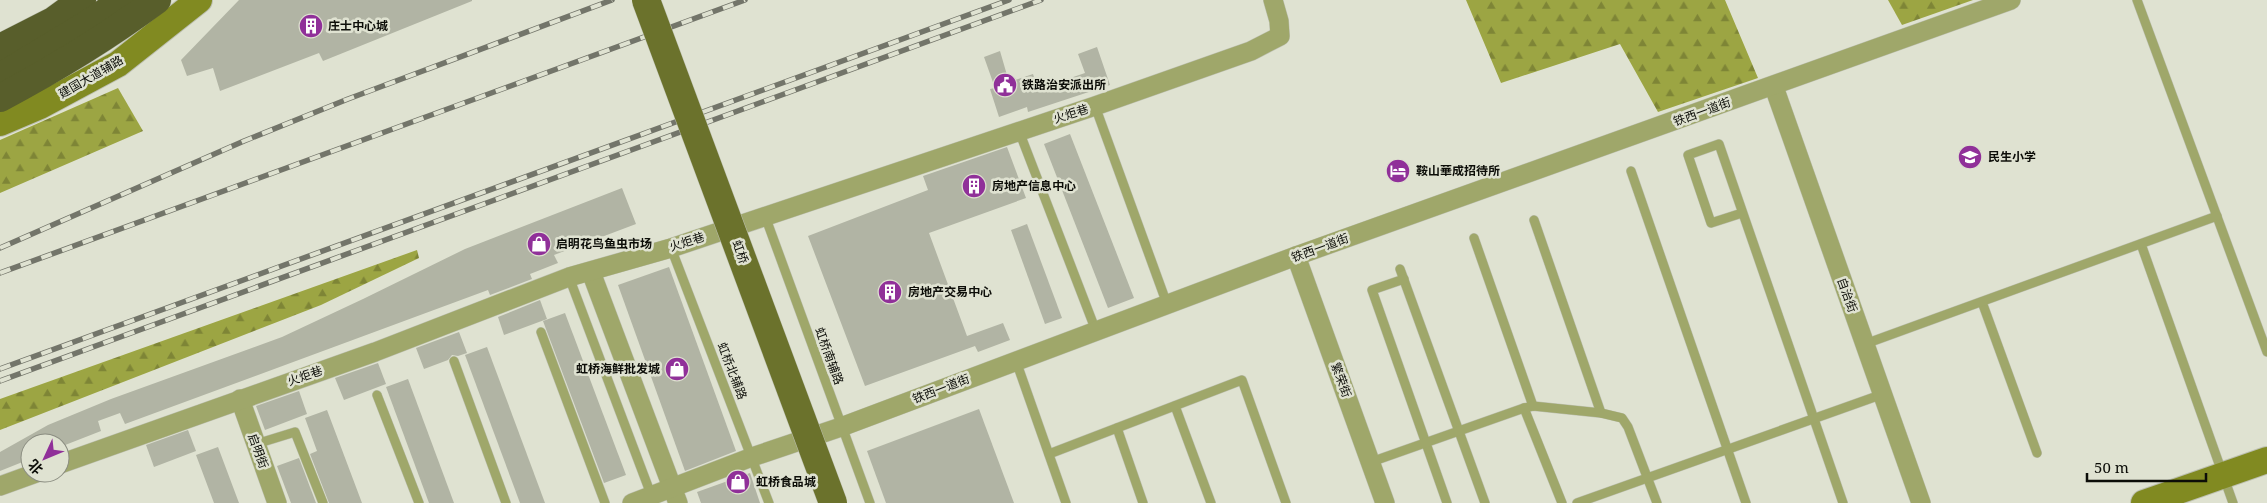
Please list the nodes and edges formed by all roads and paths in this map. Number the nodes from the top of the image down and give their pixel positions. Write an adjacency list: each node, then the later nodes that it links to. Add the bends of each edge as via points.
1 (123, 0): 10 (highway)
2 (157, 0): 12 (highway, via 48,73)
3 (199, 0): 14 (main road, 建国大道辅路, via 118,64 40,106)
4 (646, 0): 69 (main road, 虹桥, bridge)
5 (1273, 0): 13 (street, 火炬巷, via 1280,36 1251,51)
6 (2011, 0): 11 (street, 铁西一道街)
7 (2138, 0): 19 (lane)
8 (78, 1): 9 (highway, via 53,21)
9 (0, 48)
10 (0, 76)
11 (1774, 87): 24 (street, 铁西一道街); 33 (street, 自治街)
12 (0, 98)
13 (1094, 106): 15 (street, 火炬巷); 30 (lane)
14 (0, 123)
15 (1019, 131): 18 (street, 火炬巷); 31 (lane)
16 (1631, 171): 49 (lane)
17 (1742, 213): 17 (lane, via 1719,144 1688,155 1711,223); 43 (lane)
18 (765, 216): 23 (street, 火炬巷); 44 (lane, 虹桥南辅路)
19 (2217, 216): 22 (lane); 34 (lane)
20 (1534, 220): 42 (lane)
21 (1474, 238): 41 (lane)
22 (2141, 244): 29 (lane); 56 (lane)
23 (671, 248): 26 (street, 火炬巷); 52 (lane, 虹桥北辅路)
24 (1296, 256): 30 (street, 铁西一道街); 55 (street, 繁荣街)
25 (1400, 269): 28 (lane)
26 (591, 272): 27 (street, 火炬巷); 60 (street)
27 (569, 277): 39 (street, 火炬巷); 61 (lane)
28 (1404, 279): 46 (lane); 47 (lane, via 1372,290)
29 (1982, 302): 33 (lane); 50 (lane)
30 (1167, 304): 31 (street, 铁西一道街)
31 (1096, 331): 36 (street, 铁西一道街)
32 (541, 332): 66 (lane)
33 (1865, 344): 37 (street, 自治街)
34 (2267, 352)
35 (454, 361): 65 (lane)
36 (1016, 361): 44 (street, 铁西一道街); 51 (lane)
37 (1883, 394): 43 (lane); 83 (street, 自治街)
38 (377, 395): 64 (lane)
39 (240, 400): 48 (street, 启明街); 53 (street, 火炬巷)
40 (1175, 406): 45 (lane); 73 (lane); 74 (lane, via 1242,380)
41 (1529, 407): 42 (lane); 46 (lane); 78 (lane)
42 (1601, 413): 57 (lane, via 1622,418 1628,426)
43 (1814, 419): 49 (lane); 82 (lane)
44 (841, 427): 52 (street, 铁西一道街); 70 (lane, 虹桥南辅路)
45 (1117, 428): 51 (lane); 72 (lane)
46 (1459, 431): 47 (lane); 77 (lane)
47 (1426, 443): 55 (lane); 76 (lane)
48 (256, 444): 62 (street, 启明街); 63 (lane, via 296,432)
49 (1727, 449): 57 (lane); 81 (lane)
50 (2037, 453)
51 (1049, 454): 71 (lane)
52 (752, 457): 60 (street, 铁西一道街); 68 (lane, 虹桥北辅路)
53 (70, 460)
54 (2267, 460): 56 (main road)
55 (1371, 462): 75 (street, 繁荣街)
56 (2223, 475): 84 (main road); 85 (lane)
57 (1648, 478): 79 (lane); 80 (lane)
58 (20, 479): 59 (street)
59 (0, 486)
60 (675, 496): 61 (street, 铁西一道街)
61 (653, 499): 67 (street, 铁西一道街)
62 (277, 503)
63 (323, 503)
64 (419, 503)
65 (506, 503)
66 (604, 503)
67 (632, 503)
68 (769, 503)
69 (834, 503)
70 (870, 503)
71 (1066, 503)
72 (1143, 503)
73 (1212, 503)
74 (1286, 503)
75 (1385, 503)
76 (1447, 503)
77 (1485, 503)
78 (1562, 503)
79 (1577, 503)
80 (1657, 503)
81 (1746, 503)
82 (1844, 503)
83 (1921, 503)
84 (2144, 503)
85 (2233, 503)

